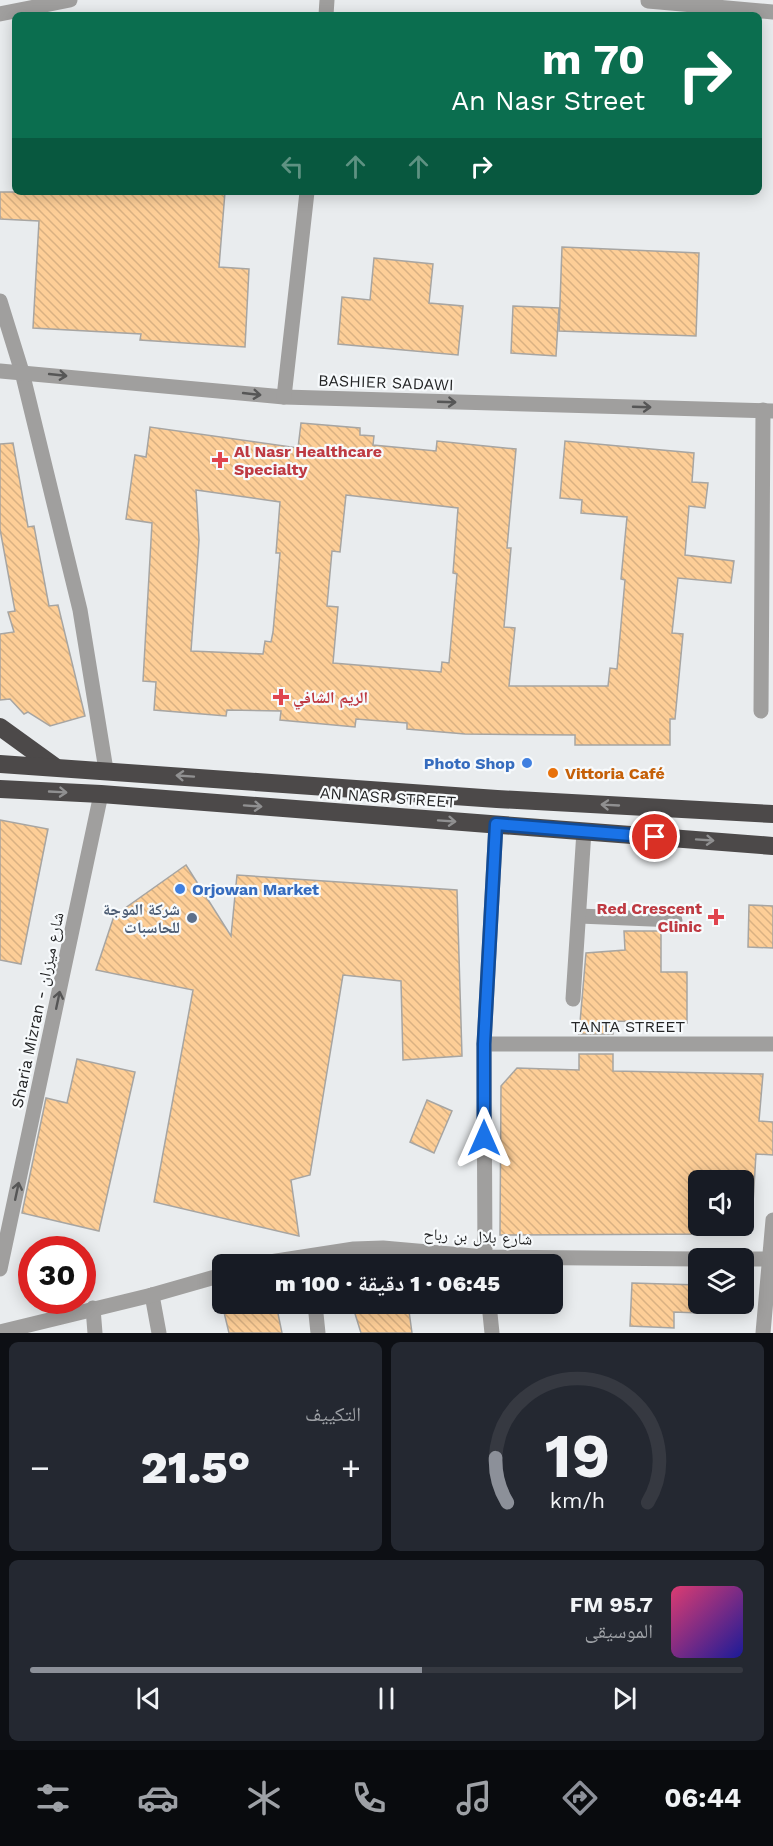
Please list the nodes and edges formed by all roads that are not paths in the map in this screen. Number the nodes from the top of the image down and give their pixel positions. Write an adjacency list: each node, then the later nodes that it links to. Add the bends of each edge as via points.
1 (70, 0): 4 (street)
2 (648, 1): 3 (street)
3 (773, 12)
4 (0, 14)
5 (307, 195): 9 (street)
6 (0, 301): 8 (street)
7 (0, 371): 8 (street, BASHIER SADAWI)
8 (22, 372): 9 (street, BASHIER SADAWI, one-way to 9); 15 (street, via 80,610)
9 (284, 397): 10 (street, BASHIER SADAWI, one-way to 10)
10 (768, 411): 11 (street)
11 (761, 711)
12 (0, 727): 14 (highway)
13 (0, 764): 14 (highway, AN NASR STREET)
14 (55, 767): 15 (highway, AN NASR STREET)
15 (106, 770): 18 (highway, AN NASR STREET, one-way to 15, via 497,799)
16 (0, 789): 17 (highway, AN NASR STREET, one-way to 17)
17 (101, 794): 19 (highway, AN NASR STREET, one-way to 19); 35 (street, Sharia Mizran - شارع ميزران, one-way to 17)
18 (773, 814)
19 (496, 824): 20 (highway, AN NASR STREET); 25 (street)
20 (584, 831): 21 (highway, AN NASR STREET, one-way to 21); 22 (street)
21 (773, 846)
22 (579, 916): 23 (street); 24 (street)
23 (675, 920)
24 (573, 999)
25 (484, 1044): 26 (street, TANTA STREET); 30 (street)
26 (773, 1044)
27 (773, 1220): 33 (street)
28 (334, 1254): 29 (street, شارع بلال بن رباح, via 383,1248)
29 (430, 1254)
30 (485, 1254)
31 (688, 1259): 34 (street, شارع بلال بن رباح)
32 (754, 1259): 33 (street)
33 (771, 1259): 48 (street)
34 (563, 1260)
35 (0, 1269)
36 (212, 1278): 37 (street)
37 (152, 1295): 38 (street); 45 (street)
38 (96, 1307)
39 (70, 1314): 43 (street)
40 (93, 1314): 44 (street)
41 (316, 1314): 46 (street)
42 (490, 1314): 47 (street)
43 (0, 1332)
44 (95, 1333)
45 (159, 1333)
46 (318, 1333)
47 (492, 1333)
48 (763, 1333)

